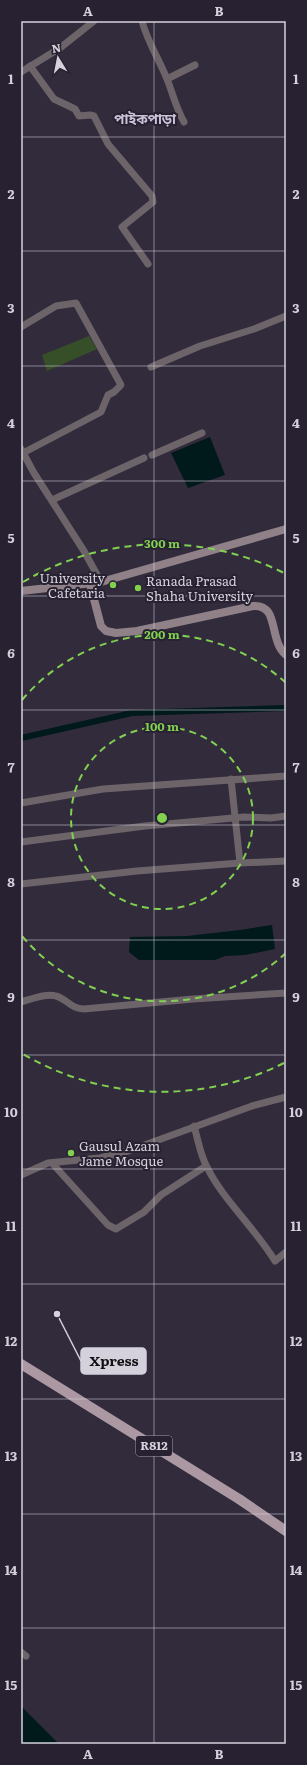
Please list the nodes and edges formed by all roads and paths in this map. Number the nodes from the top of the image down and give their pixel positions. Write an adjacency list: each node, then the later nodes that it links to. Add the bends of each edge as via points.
1 (94, 21): 4 (street, via 60,48)
2 (142, 21): 6 (street)
3 (195, 65): 6 (street)
4 (30, 66): 5 (street); 8 (street, via 54,99 75,108 79,116 94,116 108,144 152,196 153,202 122,226)
5 (21, 72)
6 (167, 79): 7 (street, via 177,110)
7 (184, 122)
8 (148, 264)
9 (286, 316): 11 (street, via 200,346)
10 (21, 327): 13 (street, via 56,306 76,303 121,386 108,395 101,412)
11 (151, 367)
12 (202, 433): 14 (street)
13 (22, 451): 16 (street)
14 (152, 455)
15 (144, 458): 17 (street)
16 (24, 461): 17 (street)
17 (52, 500): 19 (street)
18 (286, 529): 19 (street)
19 (101, 582): 20 (street)
20 (90, 584): 21 (street); 22 (street, via 101,626 106,631 116,633 137,630 261,605 267,608 277,643)
21 (21, 591)
22 (286, 655)
23 (286, 776): 24 (street)
24 (231, 779): 25 (street, via 103,789); 27 (street)
25 (21, 803)
26 (286, 816): 27 (street)
27 (235, 818): 28 (street, via 145,826); 30 (street)
28 (21, 842)
29 (286, 861): 30 (street)
30 (240, 863): 31 (street)
31 (21, 884)
32 (286, 993): 33 (street, via 84,1009 77,1009 54,995)
33 (21, 1002)
34 (286, 1097): 35 (street)
35 (194, 1126): 36 (street, via 128,1151 100,1158); 37 (street)
36 (52, 1163): 37 (street, via 108,1224 116,1229 144,1212 161,1195); 38 (street)
37 (206, 1166): 39 (street, via 216,1184 275,1261)
38 (21, 1175)
39 (286, 1252)
40 (21, 1364): 41 (main road, R812, via 233,1495)
41 (286, 1531)

